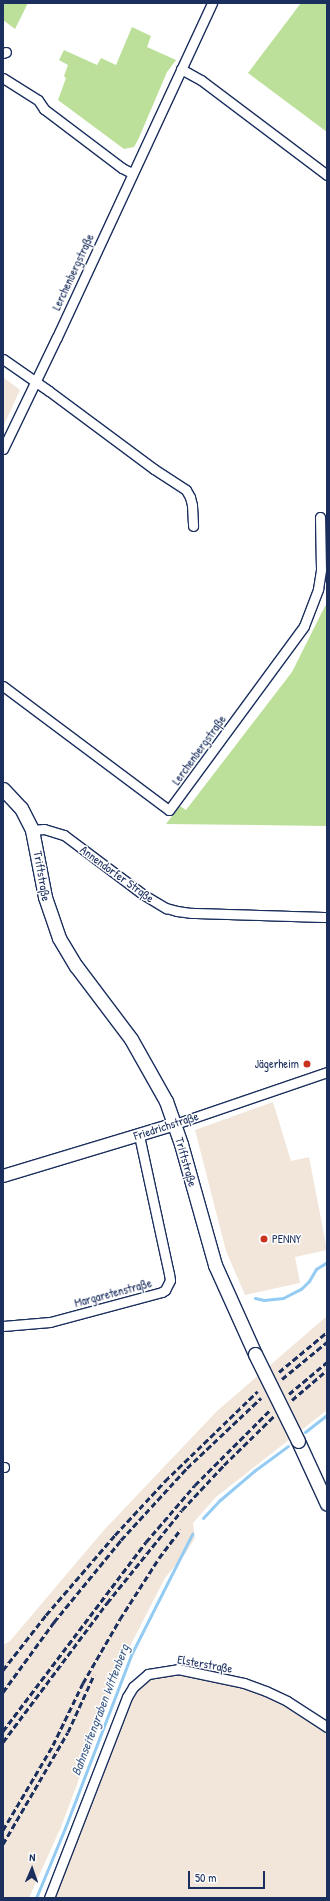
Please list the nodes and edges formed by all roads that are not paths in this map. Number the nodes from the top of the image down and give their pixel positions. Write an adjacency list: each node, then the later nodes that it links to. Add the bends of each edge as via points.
1 (212, 3): 2 (street, Lerchenbergstraße)
2 (181, 69): 4 (street, Lerchenbergstraße); 5 (street, via 201,80)
3 (3, 78): 4 (street, via 38,100 44,109)
4 (132, 173): 7 (street, Lerchenbergstraße)
5 (327, 175)
6 (3, 359): 7 (street)
7 (35, 382): 8 (street, Lerchenbergstraße); 10 (street, via 186,490 192,505)
8 (3, 449)
9 (320, 516): 11 (street, Lerchenbergstraße, via 321,569 318,589 304,626 169,810)
10 (193, 526)
11 (3, 686)
12 (3, 789): 13 (main road, via 21,808)
13 (32, 830): 14 (street, Annendorfer Straße, via 44,829 64,835 144,895 166,908 192,913); 16 (main road, Triftstraße, via 45,897 59,938 76,966 131,1039)
14 (327, 917)
15 (327, 1072): 16 (street, Friedrichstraße)
16 (175, 1124): 17 (street, Friedrichstraße); 20 (main road, Triftstraße, bridge, via 215,1265)
17 (139, 1135): 18 (street, Friedrichstraße); 19 (street, Margaretenstraße, via 169,1274 170,1280 165,1290 50,1322)
18 (3, 1176)
19 (3, 1326)
20 (327, 1504)
21 (327, 1727): 22 (street, Elsterstraße, via 287,1701 266,1690 244,1683 188,1670 166,1670 148,1674 133,1687 127,1697)
22 (48, 1898)

